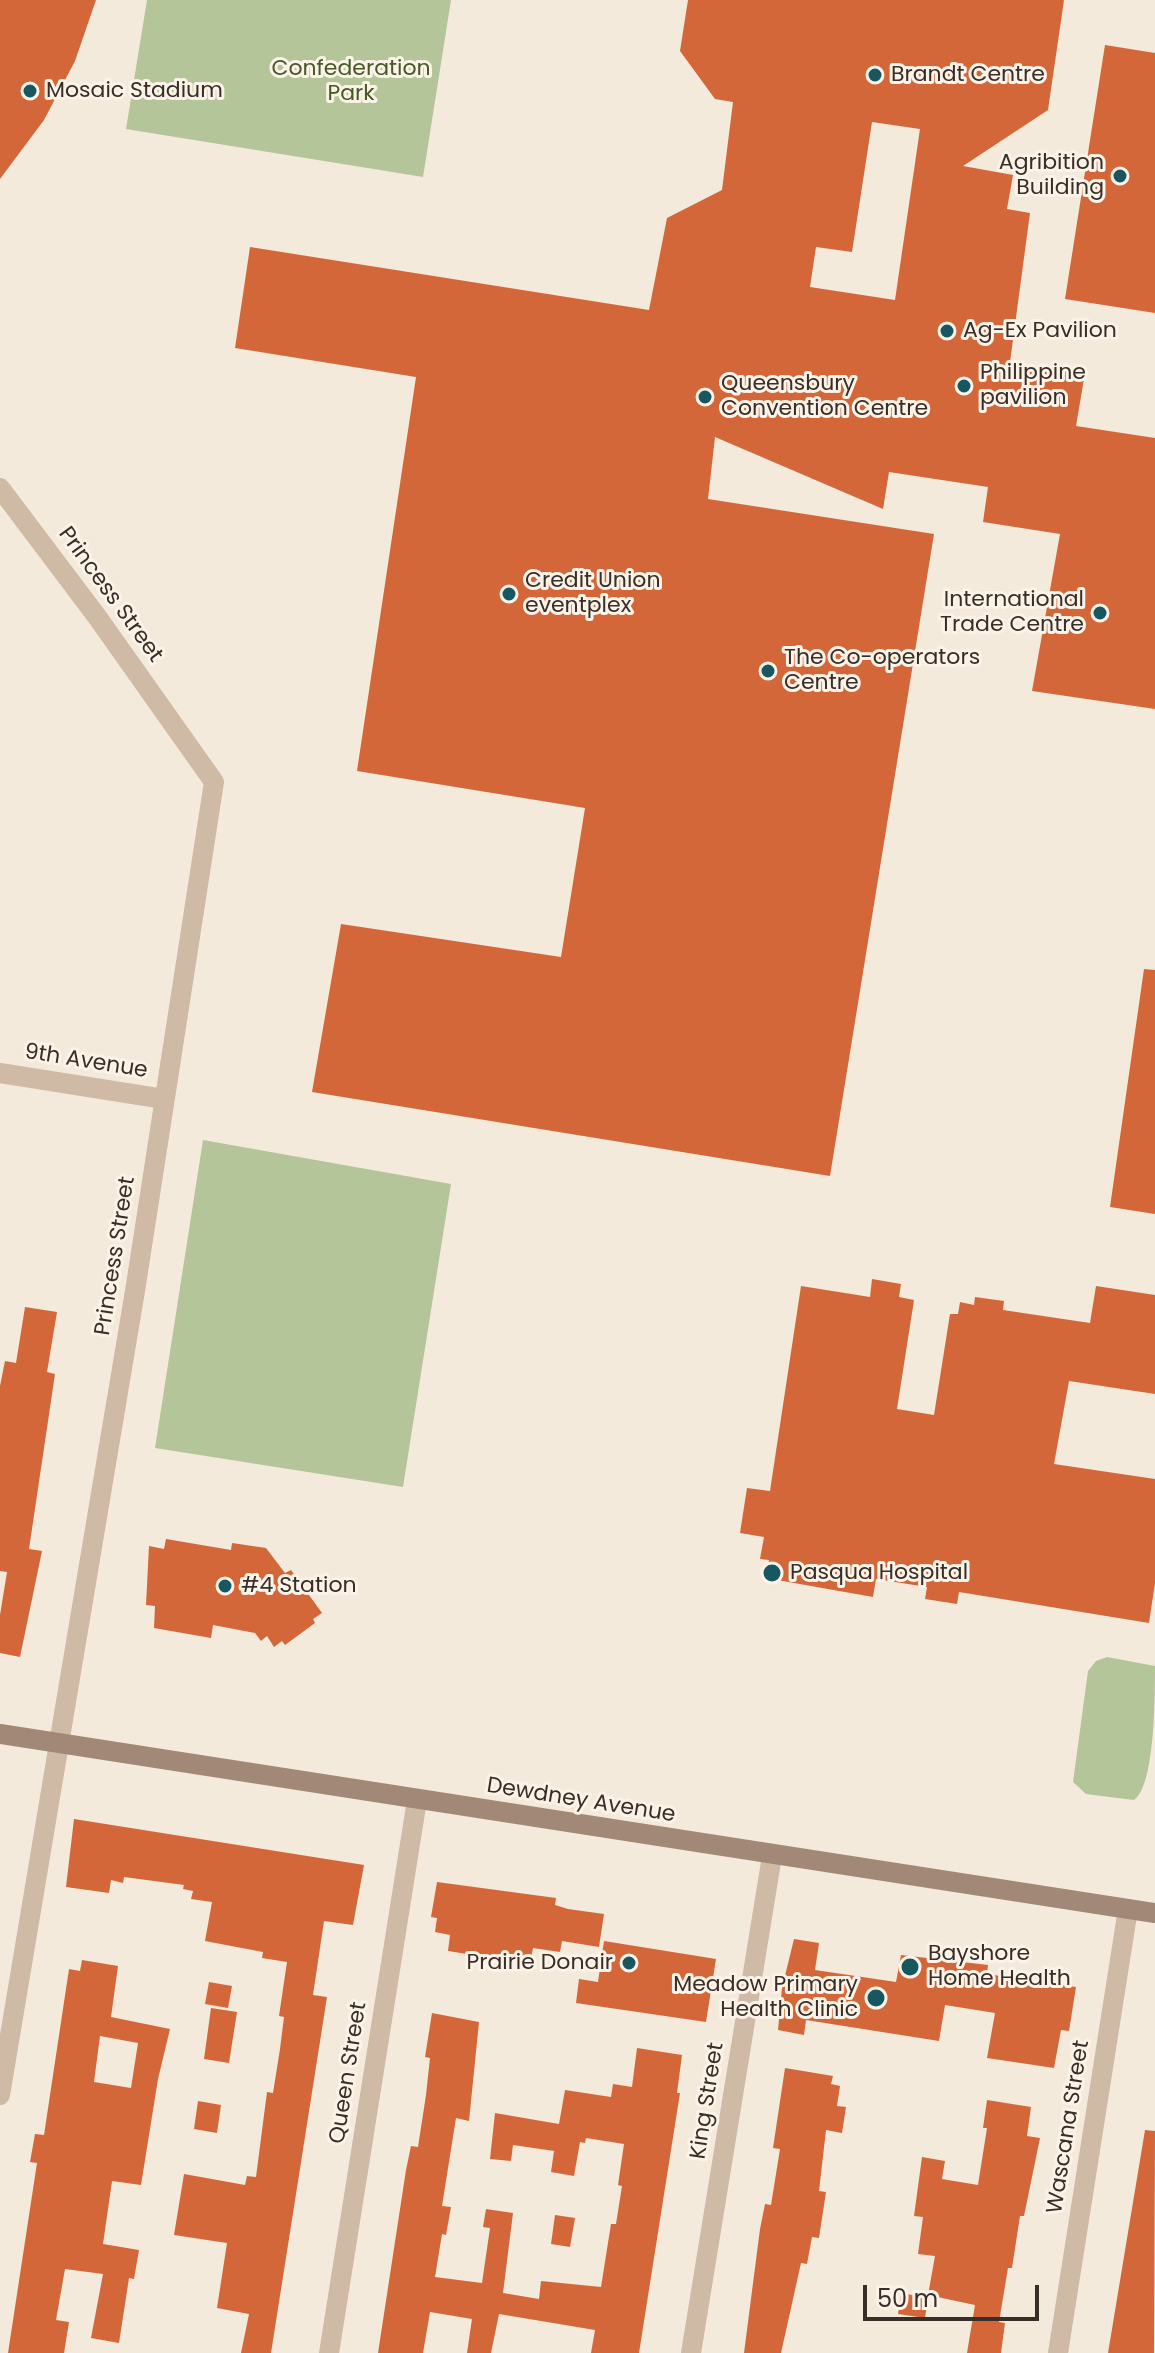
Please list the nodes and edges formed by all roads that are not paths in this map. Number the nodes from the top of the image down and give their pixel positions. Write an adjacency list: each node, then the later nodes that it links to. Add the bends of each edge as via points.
1 (0, 488): 3 (street, Princess Street, via 214,782)
2 (0, 1073): 3 (street, 9th Avenue)
3 (164, 1099): 5 (street, Princess Street)
4 (0, 1734): 5 (main road, Dewdney Avenue)
5 (59, 1743): 6 (main road, Dewdney Avenue); 10 (street, Princess Street)
6 (417, 1800): 7 (main road, Dewdney Avenue); 11 (street, Queen Street)
7 (772, 1856): 8 (main road, Dewdney Avenue); 12 (street, King Street)
8 (1128, 1909): 9 (main road, Dewdney Avenue); 13 (street, Wascana Street)
9 (1155, 1913)
10 (0, 2095)
11 (329, 2353)
12 (691, 2353)
13 (1058, 2353)

